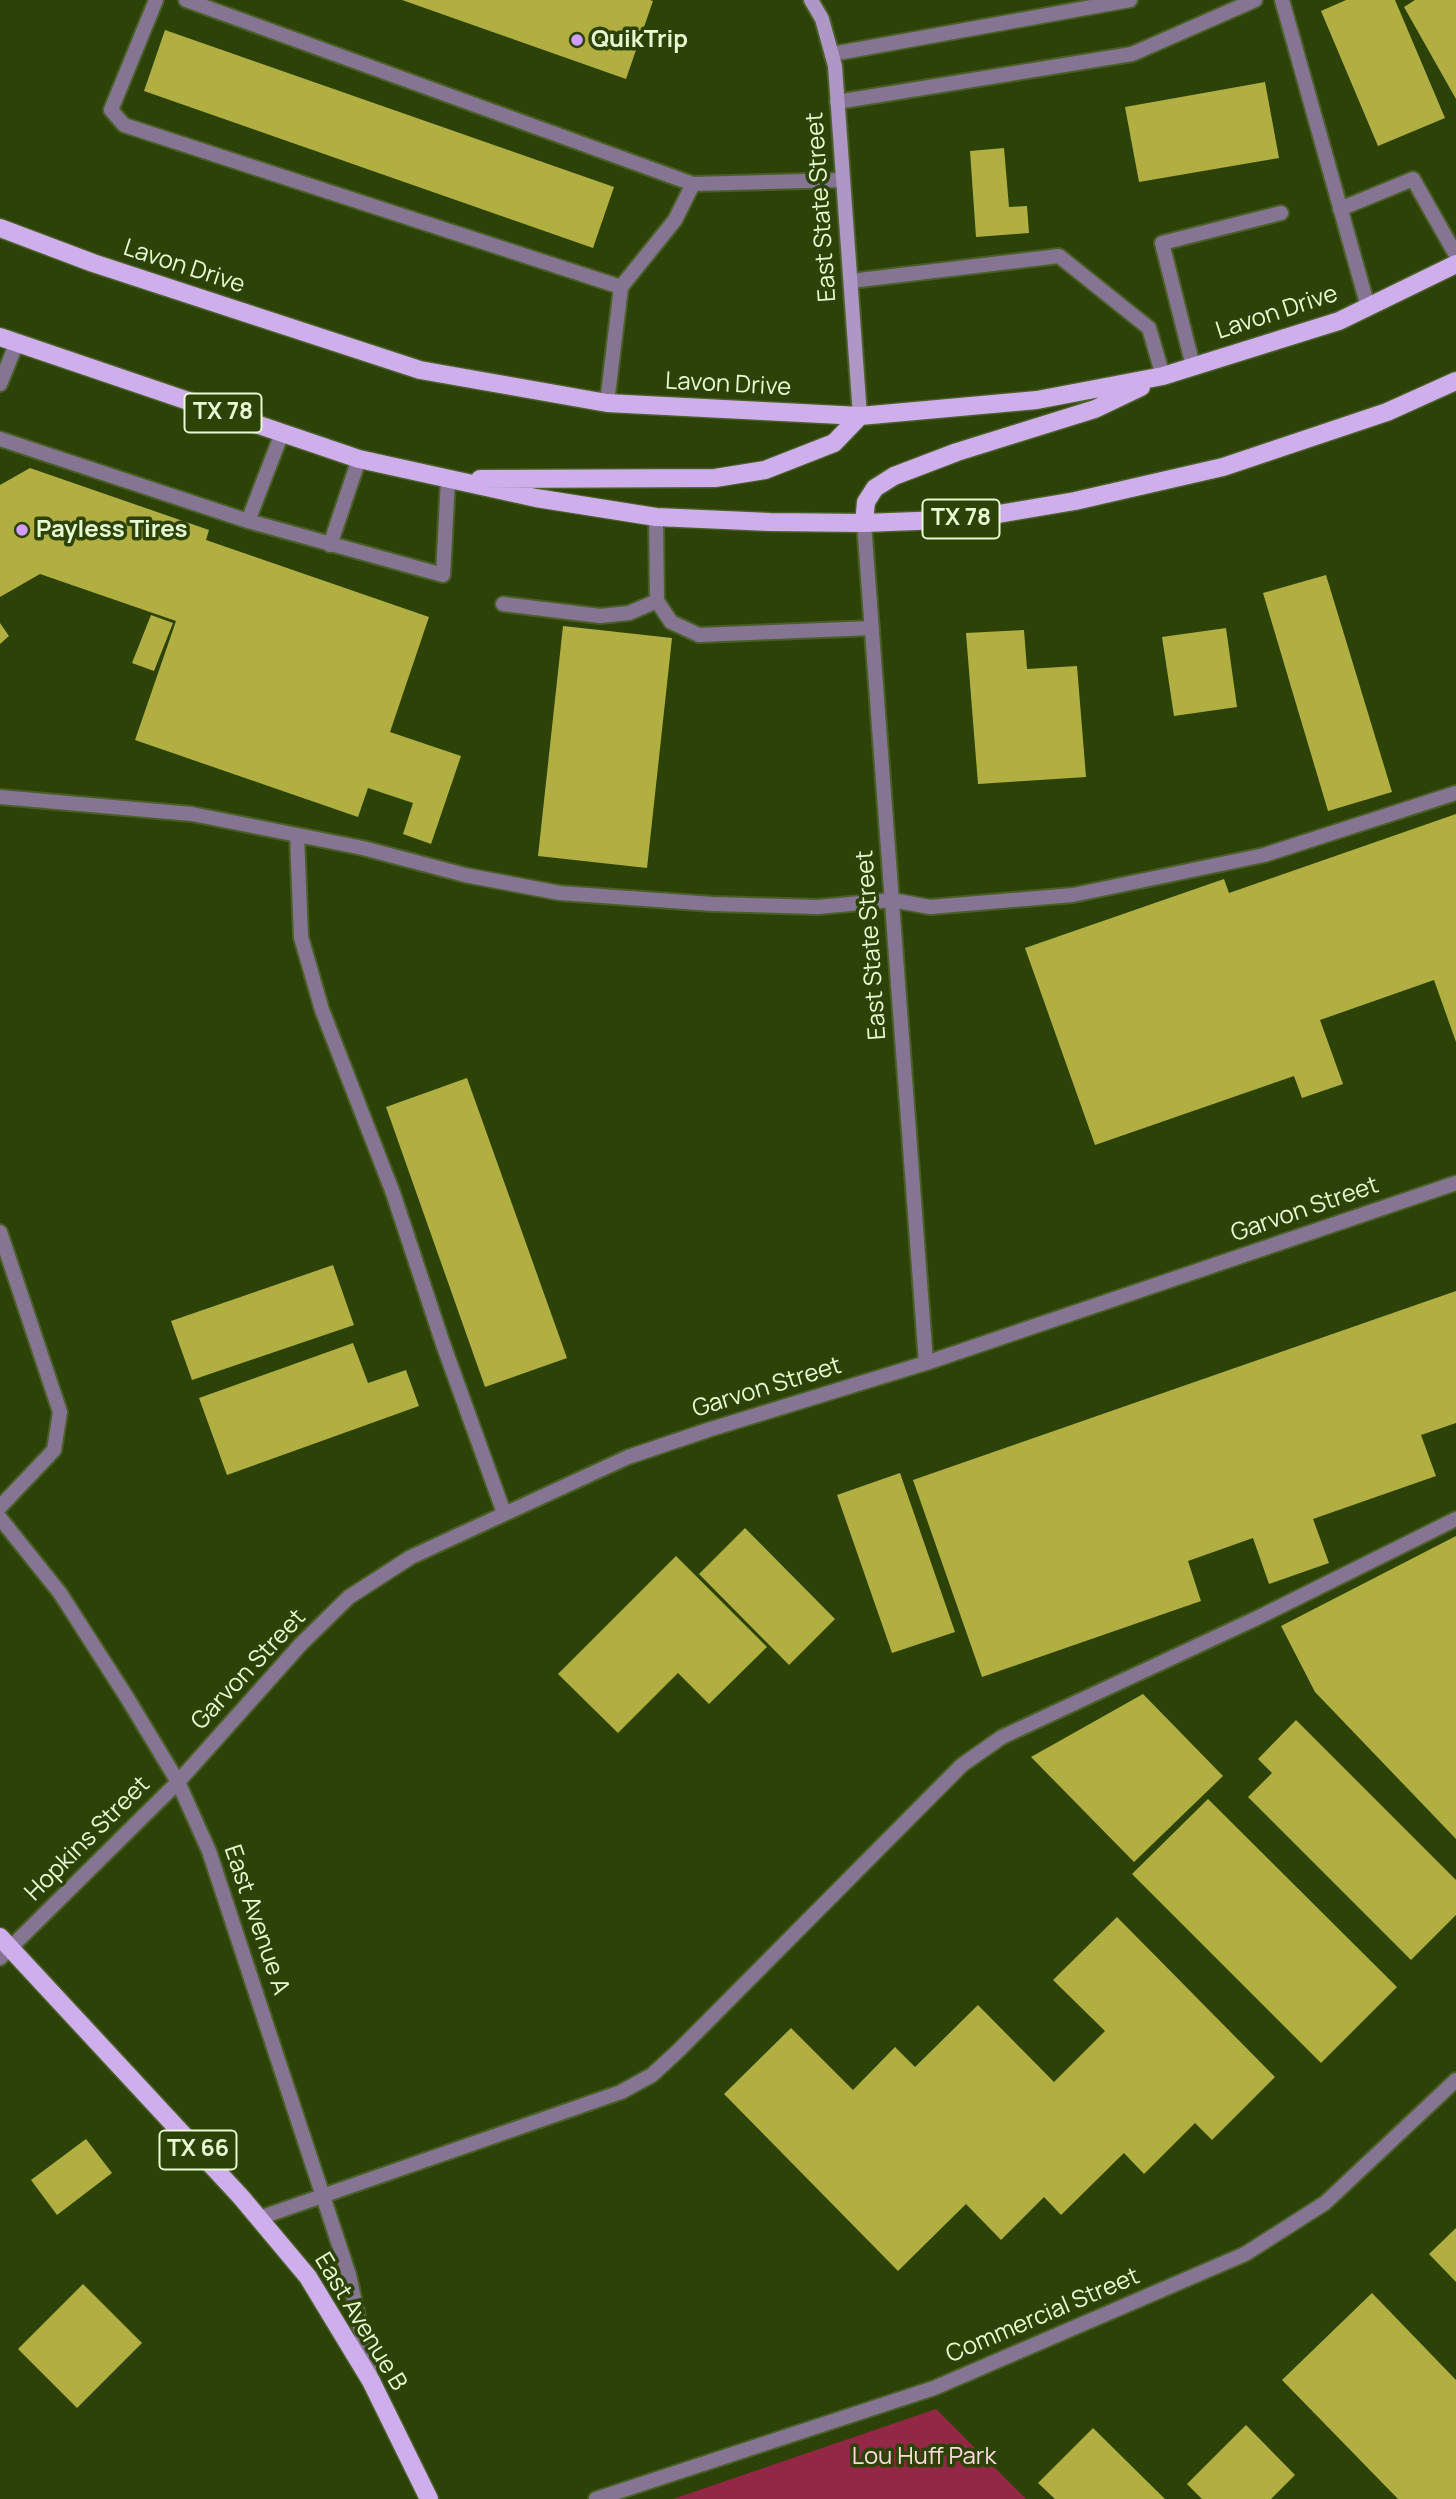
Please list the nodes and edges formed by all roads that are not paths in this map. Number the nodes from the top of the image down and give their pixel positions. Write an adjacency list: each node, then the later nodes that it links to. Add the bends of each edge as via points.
1 (156, 0): 18 (street, via 111,110 124,125)
2 (186, 0): 10 (street)
3 (811, 0): 7 (street, East State Street)
4 (1130, 0): 7 (street)
5 (1255, 0): 8 (street, via 1132,54)
6 (1282, 0): 11 (street)
7 (832, 54): 8 (street, East State Street)
8 (837, 102): 9 (street, East State Street)
9 (843, 180): 10 (street); 17 (street, East State Street)
10 (693, 184): 18 (street, via 675,220)
11 (1340, 209): 15 (street, via 1413,178); 19 (street)
12 (1281, 213): 21 (street, via 1162,243)
13 (0, 219): 14 (main road)
14 (7, 231): 25 (main road, Lavon Drive, via 420,370)
15 (1456, 255)
16 (1456, 264): 19 (main road, Lavon Drive)
17 (851, 281): 22 (street, via 1059,256 1149,328); 26 (street, East State Street)
18 (621, 287): 25 (street)
19 (1368, 307): 21 (main road, Lavon Drive, via 1339,321)
20 (8, 340): 24 (street); 27 (main road, TX 78)
21 (1193, 366): 22 (main road, Lavon Drive)
22 (1163, 376): 26 (main road, Lavon Drive, via 1037,400); 33 (main road, via 1095,409 894,476 875,488 866,502)
23 (1456, 381): 33 (main road, TX 78, via 1387,412 1223,467 1075,501 969,519)
24 (0, 384)
25 (607, 403): 26 (main road, Lavon Drive)
26 (860, 416): 30 (main road, via 834,443 765,470 715,478)
27 (282, 433): 29 (main road, TX 78); 32 (street)
28 (0, 439): 32 (street)
29 (359, 459): 30 (main road, TX 78); 34 (street)
30 (448, 479): 31 (main road, TX 78); 34 (street, via 443,575)
31 (656, 517): 33 (main road, TX 78); 35 (street)
32 (248, 521): 34 (street)
33 (864, 523): 37 (street, East State Street)
34 (330, 545)
35 (657, 601): 36 (street, via 629,613 600,616); 37 (street, via 671,622 699,635)
36 (503, 604)
37 (872, 628): 41 (street, East State Street)
38 (1456, 793): 41 (street, via 1264,855 1073,895 930,906)
39 (0, 797): 40 (street, via 192,814)
40 (296, 835): 41 (street, via 560,892 818,907); 46 (street, via 301,937 322,1010 393,1193)
41 (892, 900): 44 (street, East State Street)
42 (1456, 1183): 44 (street, Garvon Street)
43 (0, 1233): 45 (street, via 60,1412 54,1450)
44 (926, 1363): 46 (street, Garvon Street, via 628,1457)
45 (0, 1507)
46 (504, 1513): 49 (street, Garvon Street, via 411,1557 349,1597)
47 (0, 1518): 49 (street, East Avenue A, via 60,1593)
48 (1456, 1519): 52 (street, via 1258,1618 1002,1737 962,1765 652,2075 621,2092)
49 (178, 1782): 50 (street, Hopkins Street); 52 (street, East Avenue A, via 209,1851)
50 (4, 1948): 53 (main road, East Avenue B / TX 66)
51 (1456, 2080): 56 (street, Commercial Street, via 1325,2203 1245,2254 934,2388)
52 (323, 2196): 53 (street); 54 (street, East Avenue A, via 349,2275)
53 (259, 2218): 54 (main road, East Avenue B / TX 66, via 308,2277)
54 (371, 2381): 55 (main road, East Avenue B / TX 66)
55 (429, 2499)
56 (596, 2499)

